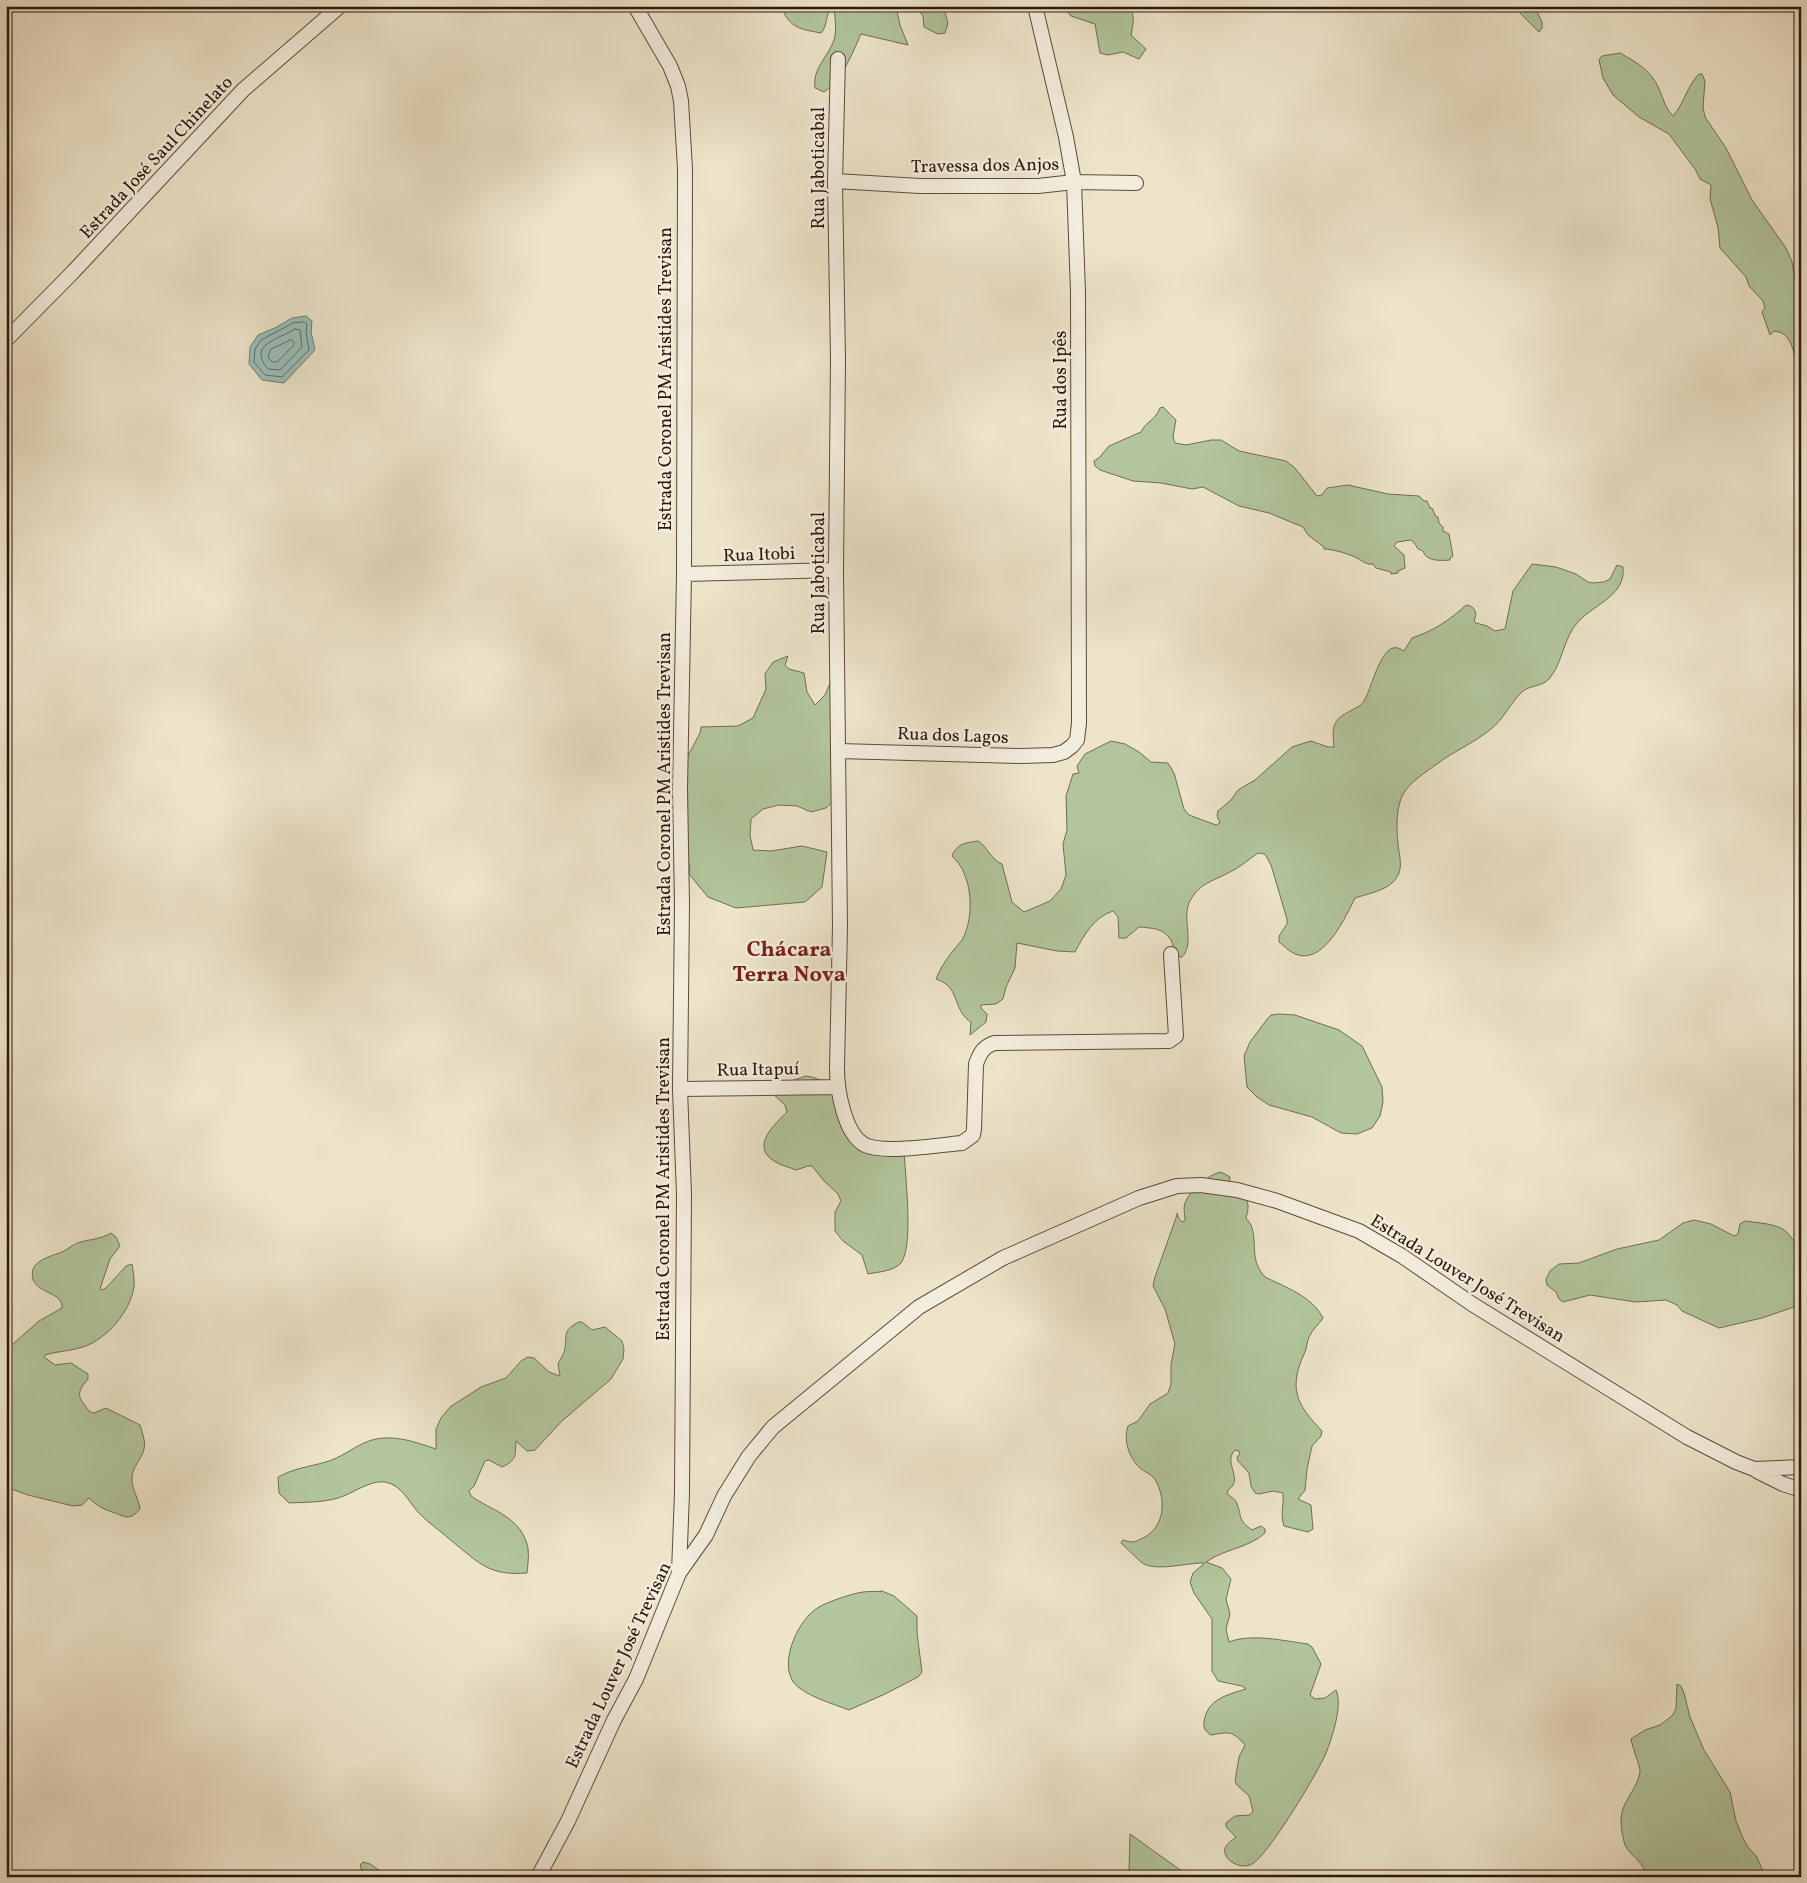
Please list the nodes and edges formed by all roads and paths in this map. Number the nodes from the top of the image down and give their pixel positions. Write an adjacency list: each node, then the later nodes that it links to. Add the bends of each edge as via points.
1 (340, 6): 8 (street, Estrada José Saul Chinelato, via 243,90)
2 (635, 6): 10 (street, Estrada Coronel PM Aristides Trevisan, via 670,66 682,101 685,169)
3 (1035, 6): 6 (street, Rua dos Ipês)
4 (838, 59): 5 (street, Rua Jaboticabal)
5 (836, 180): 6 (street, Travessa dos Anjos, via 920,186 1038,186); 9 (street, Rua Jaboticabal)
6 (1074, 182): 7 (street, Travessa dos Anjos); 12 (street, Rua dos Ipês, via 1078,301 1079,723 1077,740)
7 (1136, 183)
8 (6, 340)
9 (836, 570): 10 (street, Rua Itobi); 11 (street, Rua Jaboticabal)
10 (684, 574): 15 (street, Estrada Coronel PM Aristides Trevisan)
11 (839, 750): 12 (street, Rua dos Lagos, via 1022,756); 14 (street, Rua Jaboticabal)
12 (1064, 752)
13 (1171, 954): 14 (street, Rua Jaboticabal, via 1176,1036 1169,1041 994,1043 986,1046 976,1064 974,1129 972,1136 962,1143 898,1148 865,1145 849,1125)
14 (837, 1087): 15 (street, Rua Itapuí)
15 (680, 1089): 19 (street, Estrada Coronel PM Aristides Trevisan, via 684,1194)
16 (1801, 1468): 17 (street, Estrada Louver José Trevisan)
17 (1754, 1469): 18 (street); 19 (street, Estrada Louver José Trevisan, via 1687,1437 1360,1231 1237,1190 1202,1184 1177,1186 1139,1198 1003,1258 919,1307 773,1427 749,1456 724,1496 706,1535)
18 (1801, 1490)
19 (679, 1573): 20 (street, Estrada Louver José Trevisan, via 636,1680)
20 (538, 1877)

